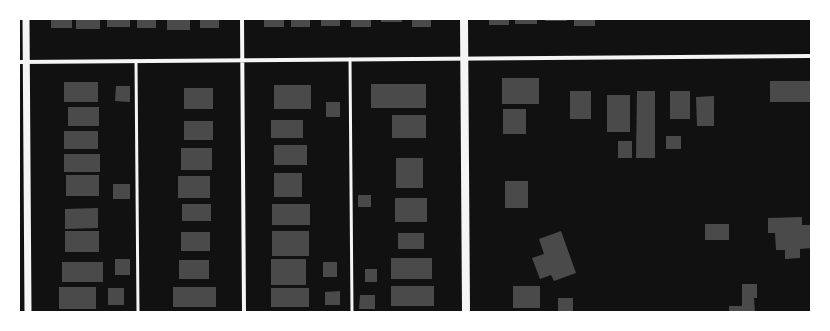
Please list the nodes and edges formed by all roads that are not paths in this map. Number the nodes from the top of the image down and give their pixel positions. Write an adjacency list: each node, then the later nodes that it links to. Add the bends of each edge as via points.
1 (26, 19): 8 (street)
2 (242, 19): 7 (street)
3 (464, 19): 5 (main road)
4 (811, 56): 5 (street)
5 (464, 58): 6 (street); 14 (main road)
6 (350, 59): 7 (street); 13 (lane)
7 (242, 60): 9 (street); 12 (street)
8 (23, 61): 9 (street); 10 (street)
9 (136, 61): 11 (lane)
10 (28, 312)
11 (138, 312)
12 (244, 312)
13 (352, 312)
14 (466, 312)

